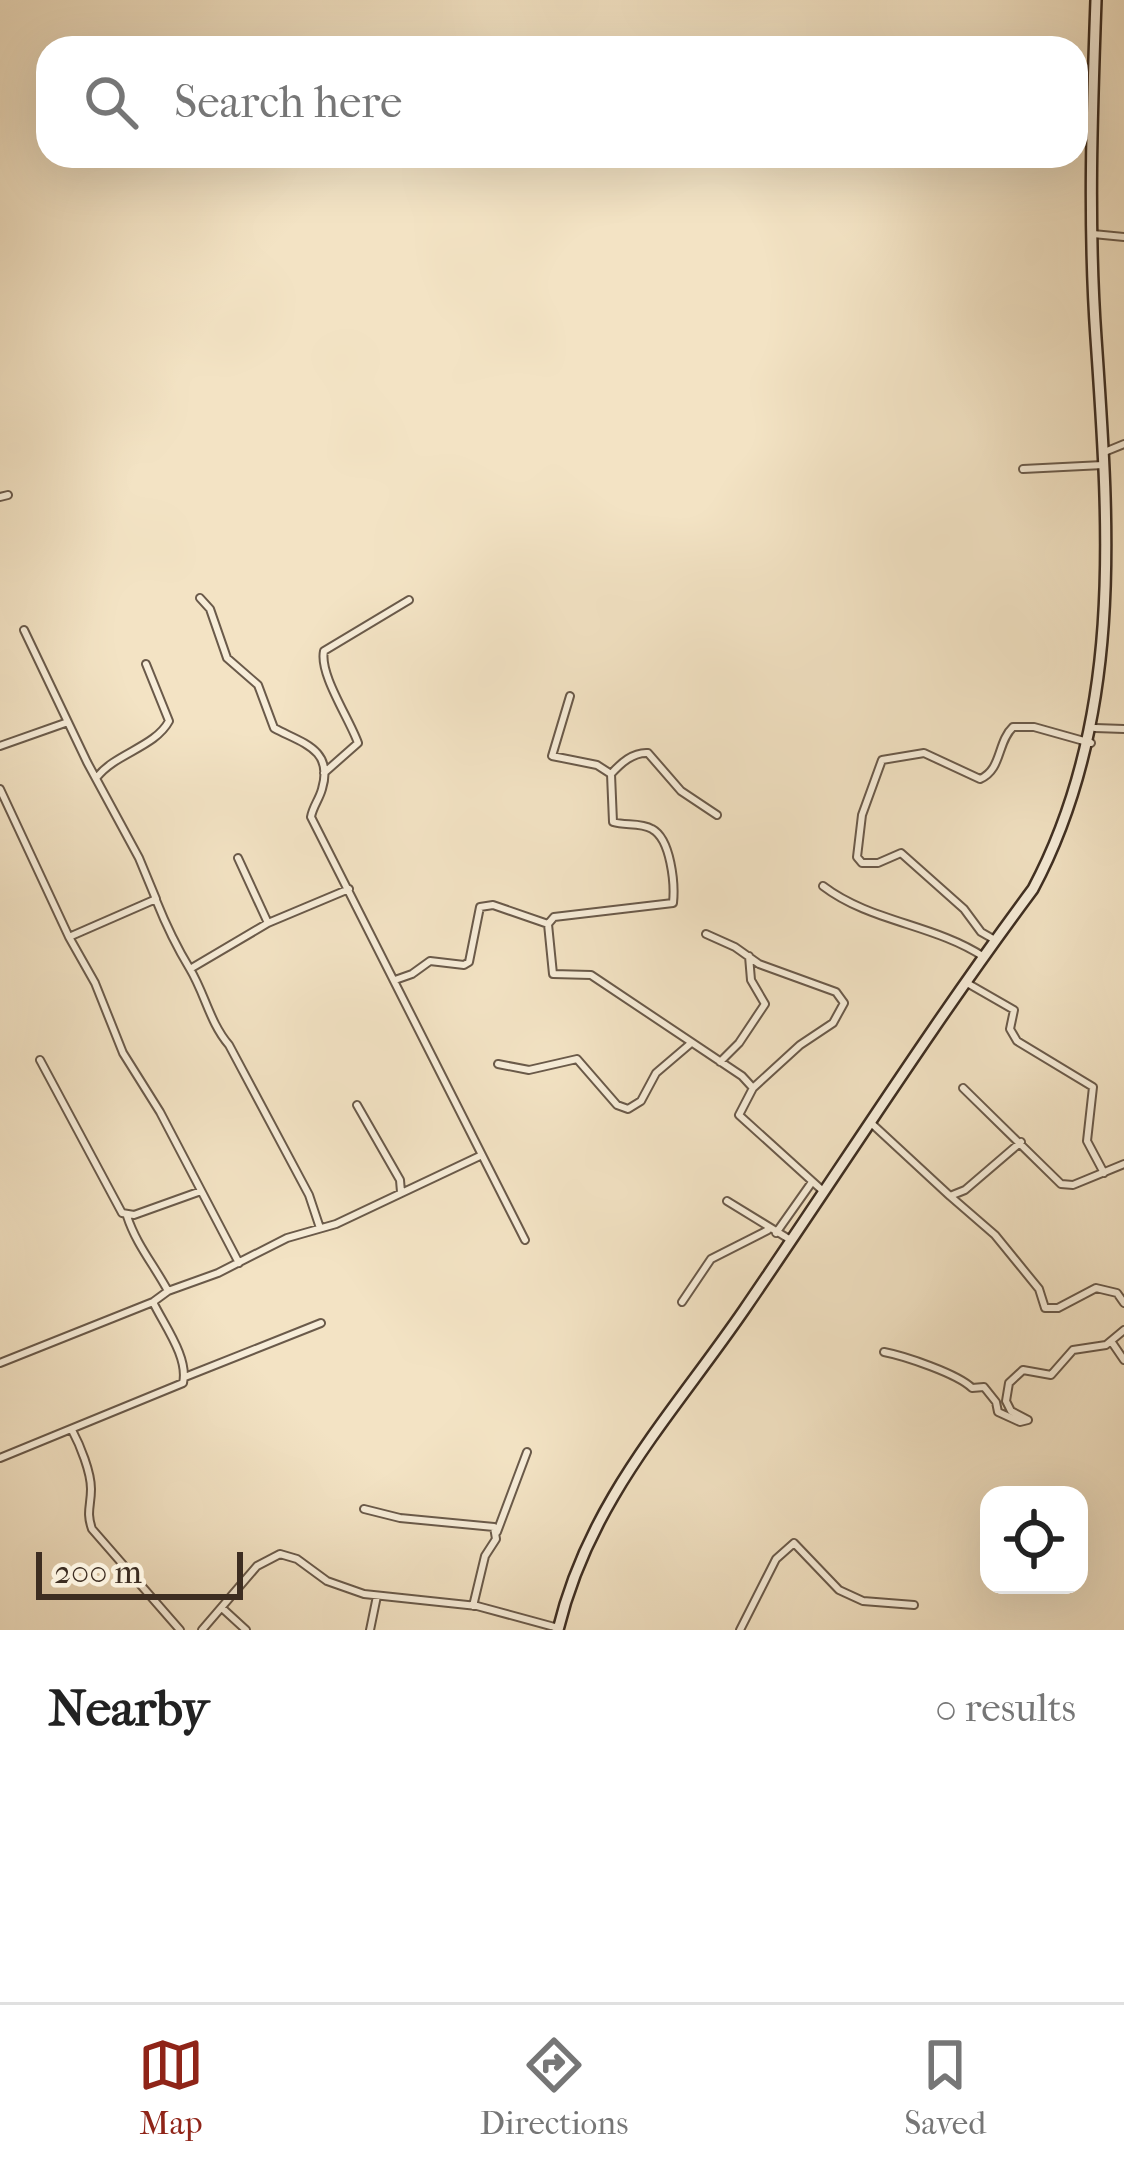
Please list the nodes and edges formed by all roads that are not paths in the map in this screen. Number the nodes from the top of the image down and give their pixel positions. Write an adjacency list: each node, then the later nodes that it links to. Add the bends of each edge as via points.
1 (1096, 0): 2 (street)
2 (1093, 234): 3 (street); 5 (street)
3 (1124, 237)
4 (1124, 444): 5 (street)
5 (1106, 451): 6 (street)
6 (1107, 465): 7 (street); 14 (street, via 1110,634)
7 (1022, 469)
8 (200, 598): 18 (street, via 227,658 258,685 274,728 314,746)
9 (410, 600): 18 (street, via 325,651 324,675 358,743)
10 (24, 629): 13 (street)
11 (146, 664): 20 (street, via 169,721)
12 (570, 696): 19 (street, via 552,756)
13 (68, 722): 17 (street); 20 (street)
14 (1095, 728): 15 (street); 16 (street)
15 (1124, 729)
16 (1091, 743): 31 (street, via 1053,856); 31 (street, via 1013,727 996,765 980,779 924,753 882,760 856,857 878,863 901,854)
17 (0, 746)
18 (324, 773): 25 (street, via 311,817)
19 (611, 774): 22 (street, via 648,754); 28 (street, via 613,823 662,837 673,903 565,914)
20 (97, 777): 26 (street)
21 (0, 789): 30 (street)
22 (717, 815)
23 (238, 857): 27 (street)
24 (824, 886): 33 (street, via 844,902 942,934)
25 (349, 889): 27 (street); 35 (street)
26 (156, 899): 30 (street); 34 (street)
27 (268, 923): 34 (street)
28 (548, 924): 35 (street, via 480,907 469,962 430,961); 37 (street, via 553,974 591,975)
29 (706, 934): 32 (street)
30 (69, 937): 50 (street)
31 (995, 940): 33 (street)
32 (749, 956): 39 (street, via 765,1004); 41 (street, via 836,992 844,1003 832,1023)
33 (984, 957): 36 (street)
34 (190, 969): 56 (street)
35 (395, 980): 46 (street)
36 (967, 982): 44 (street); 48 (street, via 1014,1010 1010,1029 1018,1040 1094,1087 1088,1141)
37 (690, 1043): 39 (street); 40 (street, via 628,1109 577,1059 529,1070)
38 (40, 1060): 55 (street)
39 (720, 1062): 41 (street)
40 (498, 1064)
41 (753, 1088): 49 (street, via 739,1115)
42 (963, 1088): 45 (street)
43 (357, 1106): 52 (street)
44 (869, 1121): 51 (street); 53 (street)
45 (1021, 1142): 48 (street, via 1066,1186); 53 (street)
46 (482, 1155): 52 (street); 59 (street)
47 (1124, 1164): 48 (street)
48 (1104, 1172)
49 (812, 1182): 51 (street); 57 (street)
50 (201, 1191): 55 (street); 60 (street)
51 (823, 1191): 58 (street)
52 (400, 1192): 56 (street)
53 (950, 1196): 64 (street, via 995,1235 1039,1288 1045,1308 1096,1288)
54 (727, 1202): 57 (street)
55 (127, 1215): 61 (street)
56 (320, 1228): 60 (street)
57 (772, 1232): 58 (street); 62 (street, via 710,1259)
58 (789, 1239): 83 (street, via 622,1479 577,1562)
59 (525, 1240)
60 (239, 1263): 61 (street)
61 (168, 1291): 63 (street)
62 (682, 1301)
63 (153, 1302): 70 (street); 71 (street)
64 (1124, 1303)
65 (321, 1323): 71 (street)
66 (1124, 1330): 67 (street)
67 (1111, 1341): 68 (street, via 1073,1350 1052,1375 1017,1375 1006,1401 1028,1420 1020,1422 998,1412 984,1388); 69 (street)
68 (884, 1352)
69 (1124, 1360)
70 (0, 1363)
71 (185, 1377): 72 (street)
72 (72, 1430): 74 (street); 84 (street, via 89,1474 92,1529)
73 (527, 1452): 76 (street)
74 (0, 1458)
75 (364, 1509): 76 (street)
76 (497, 1532): 77 (street)
77 (476, 1592): 80 (street); 82 (street)
78 (377, 1596): 80 (street); 81 (street, via 280,1554 264,1559); 87 (street)
79 (914, 1605): 88 (street, via 863,1601 839,1590 794,1543 776,1559)
80 (473, 1606): 82 (street)
81 (221, 1607): 85 (street); 86 (street)
82 (487, 1609): 83 (street)
83 (558, 1629)
84 (180, 1630)
85 (202, 1630)
86 (246, 1630)
87 (370, 1630)
88 (740, 1630)

